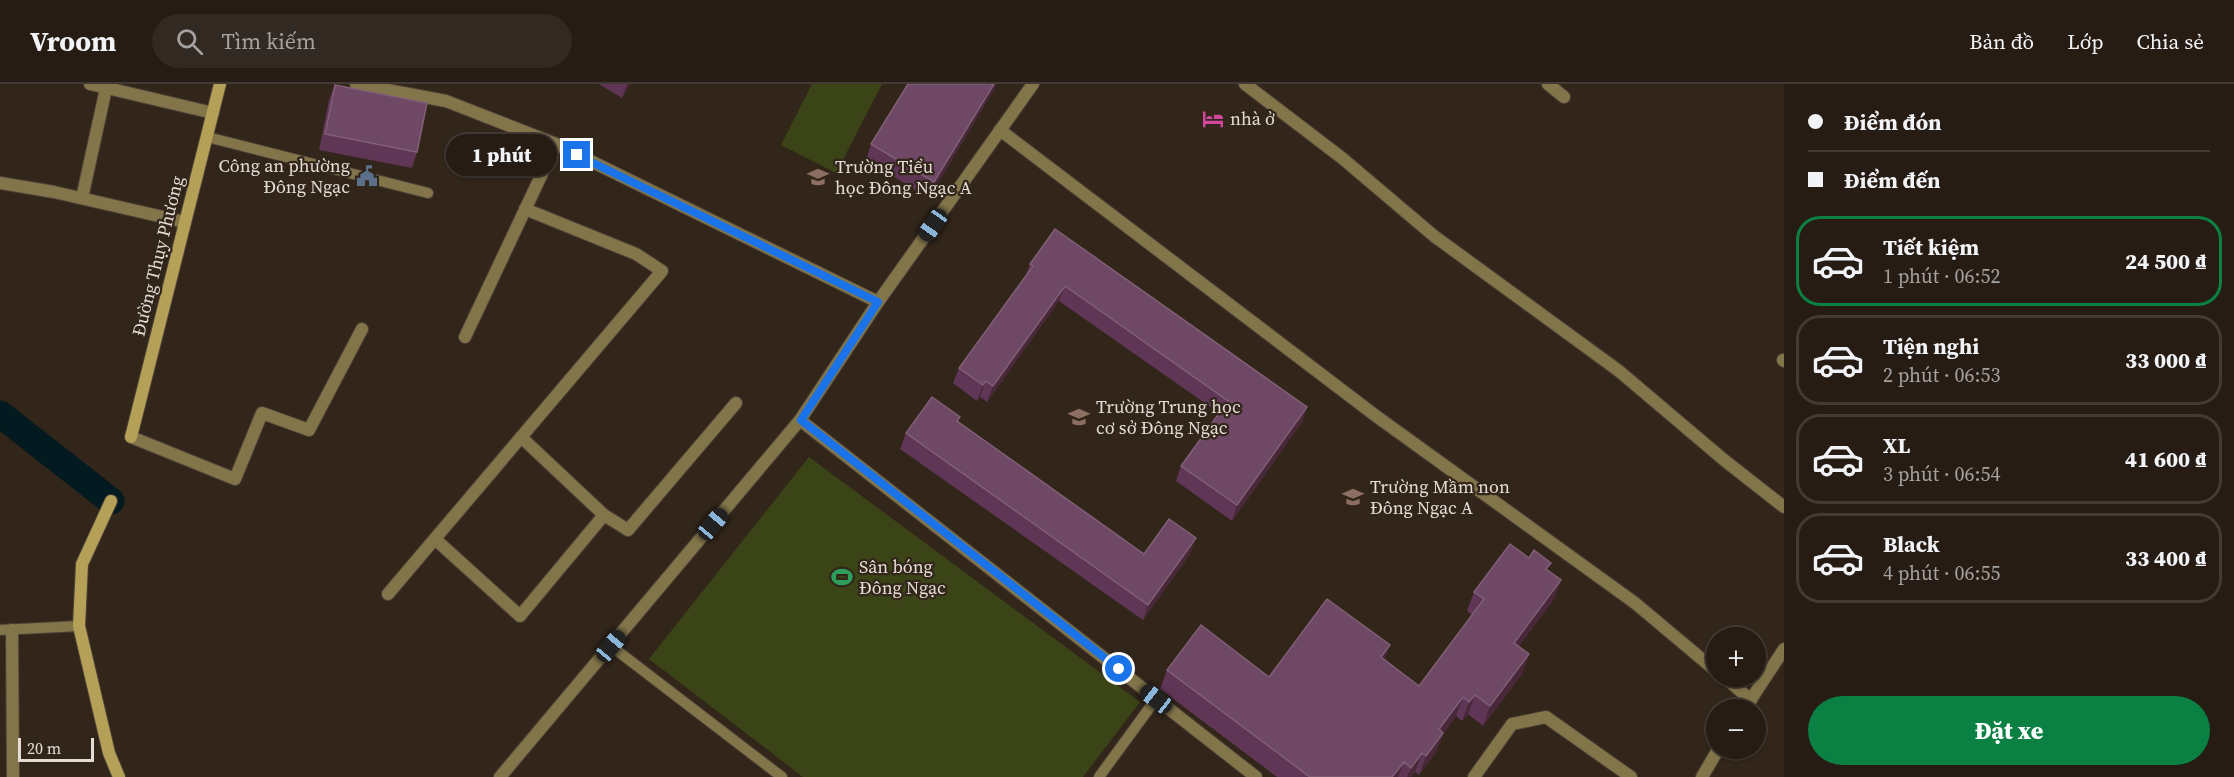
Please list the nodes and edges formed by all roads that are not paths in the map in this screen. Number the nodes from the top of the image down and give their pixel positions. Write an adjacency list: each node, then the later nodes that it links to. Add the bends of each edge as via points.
1 (90, 84): 7 (street)
2 (220, 84): 9 (main road, Đường Thụy Phương)
3 (356, 84): 12 (street, via 446,101)
4 (1033, 84): 10 (street)
5 (1245, 84): 26 (street, via 1342,158 1434,236 1619,371)
6 (1548, 84): 8 (street)
7 (107, 86): 9 (street); 15 (street)
8 (1564, 97)
9 (213, 114): 11 (main road, Đường Thụy Phương)
10 (1000, 130): 18 (street); 34 (street, via 1376,416 1635,603)
11 (207, 137): 14 (lane); 17 (main road, Đường Thụy Phương)
12 (556, 144): 16 (street); 18 (street)
13 (0, 183): 15 (street)
14 (428, 193)
15 (82, 198): 17 (street)
16 (525, 209): 20 (street); 24 (street, via 636,254 662,271)
17 (185, 222): 23 (main road, Đường Thụy Phương)
18 (878, 302): 22 (street)
19 (362, 329): 23 (street, via 309,430 262,414 235,479)
20 (465, 337)
21 (736, 403): 27 (street, via 628,530)
22 (801, 420): 32 (street); 36 (street)
23 (131, 437)
24 (520, 437): 27 (street); 28 (street)
25 (111, 501): 30 (main road, via 82,564)
26 (1784, 507)
27 (604, 515): 28 (street, via 520,616)
28 (435, 539): 29 (street)
29 (388, 594)
30 (79, 626): 31 (lane); 41 (main road, via 109,753)
31 (6, 630): 40 (street)
32 (611, 646): 42 (street); 43 (lane)
33 (1784, 649): 38 (street)
34 (1706, 663)
35 (1732, 687): 37 (street)
36 (1156, 699): 44 (lane); 45 (street)
37 (1742, 699)
38 (1751, 699)
39 (1712, 759): 48 (street)
40 (13, 777)
41 (119, 777)
42 (500, 777)
43 (782, 777)
44 (1099, 777)
45 (1256, 777)
46 (1474, 777): 47 (street, via 1512,724 1546,717)
47 (1631, 777)
48 (1701, 777)

